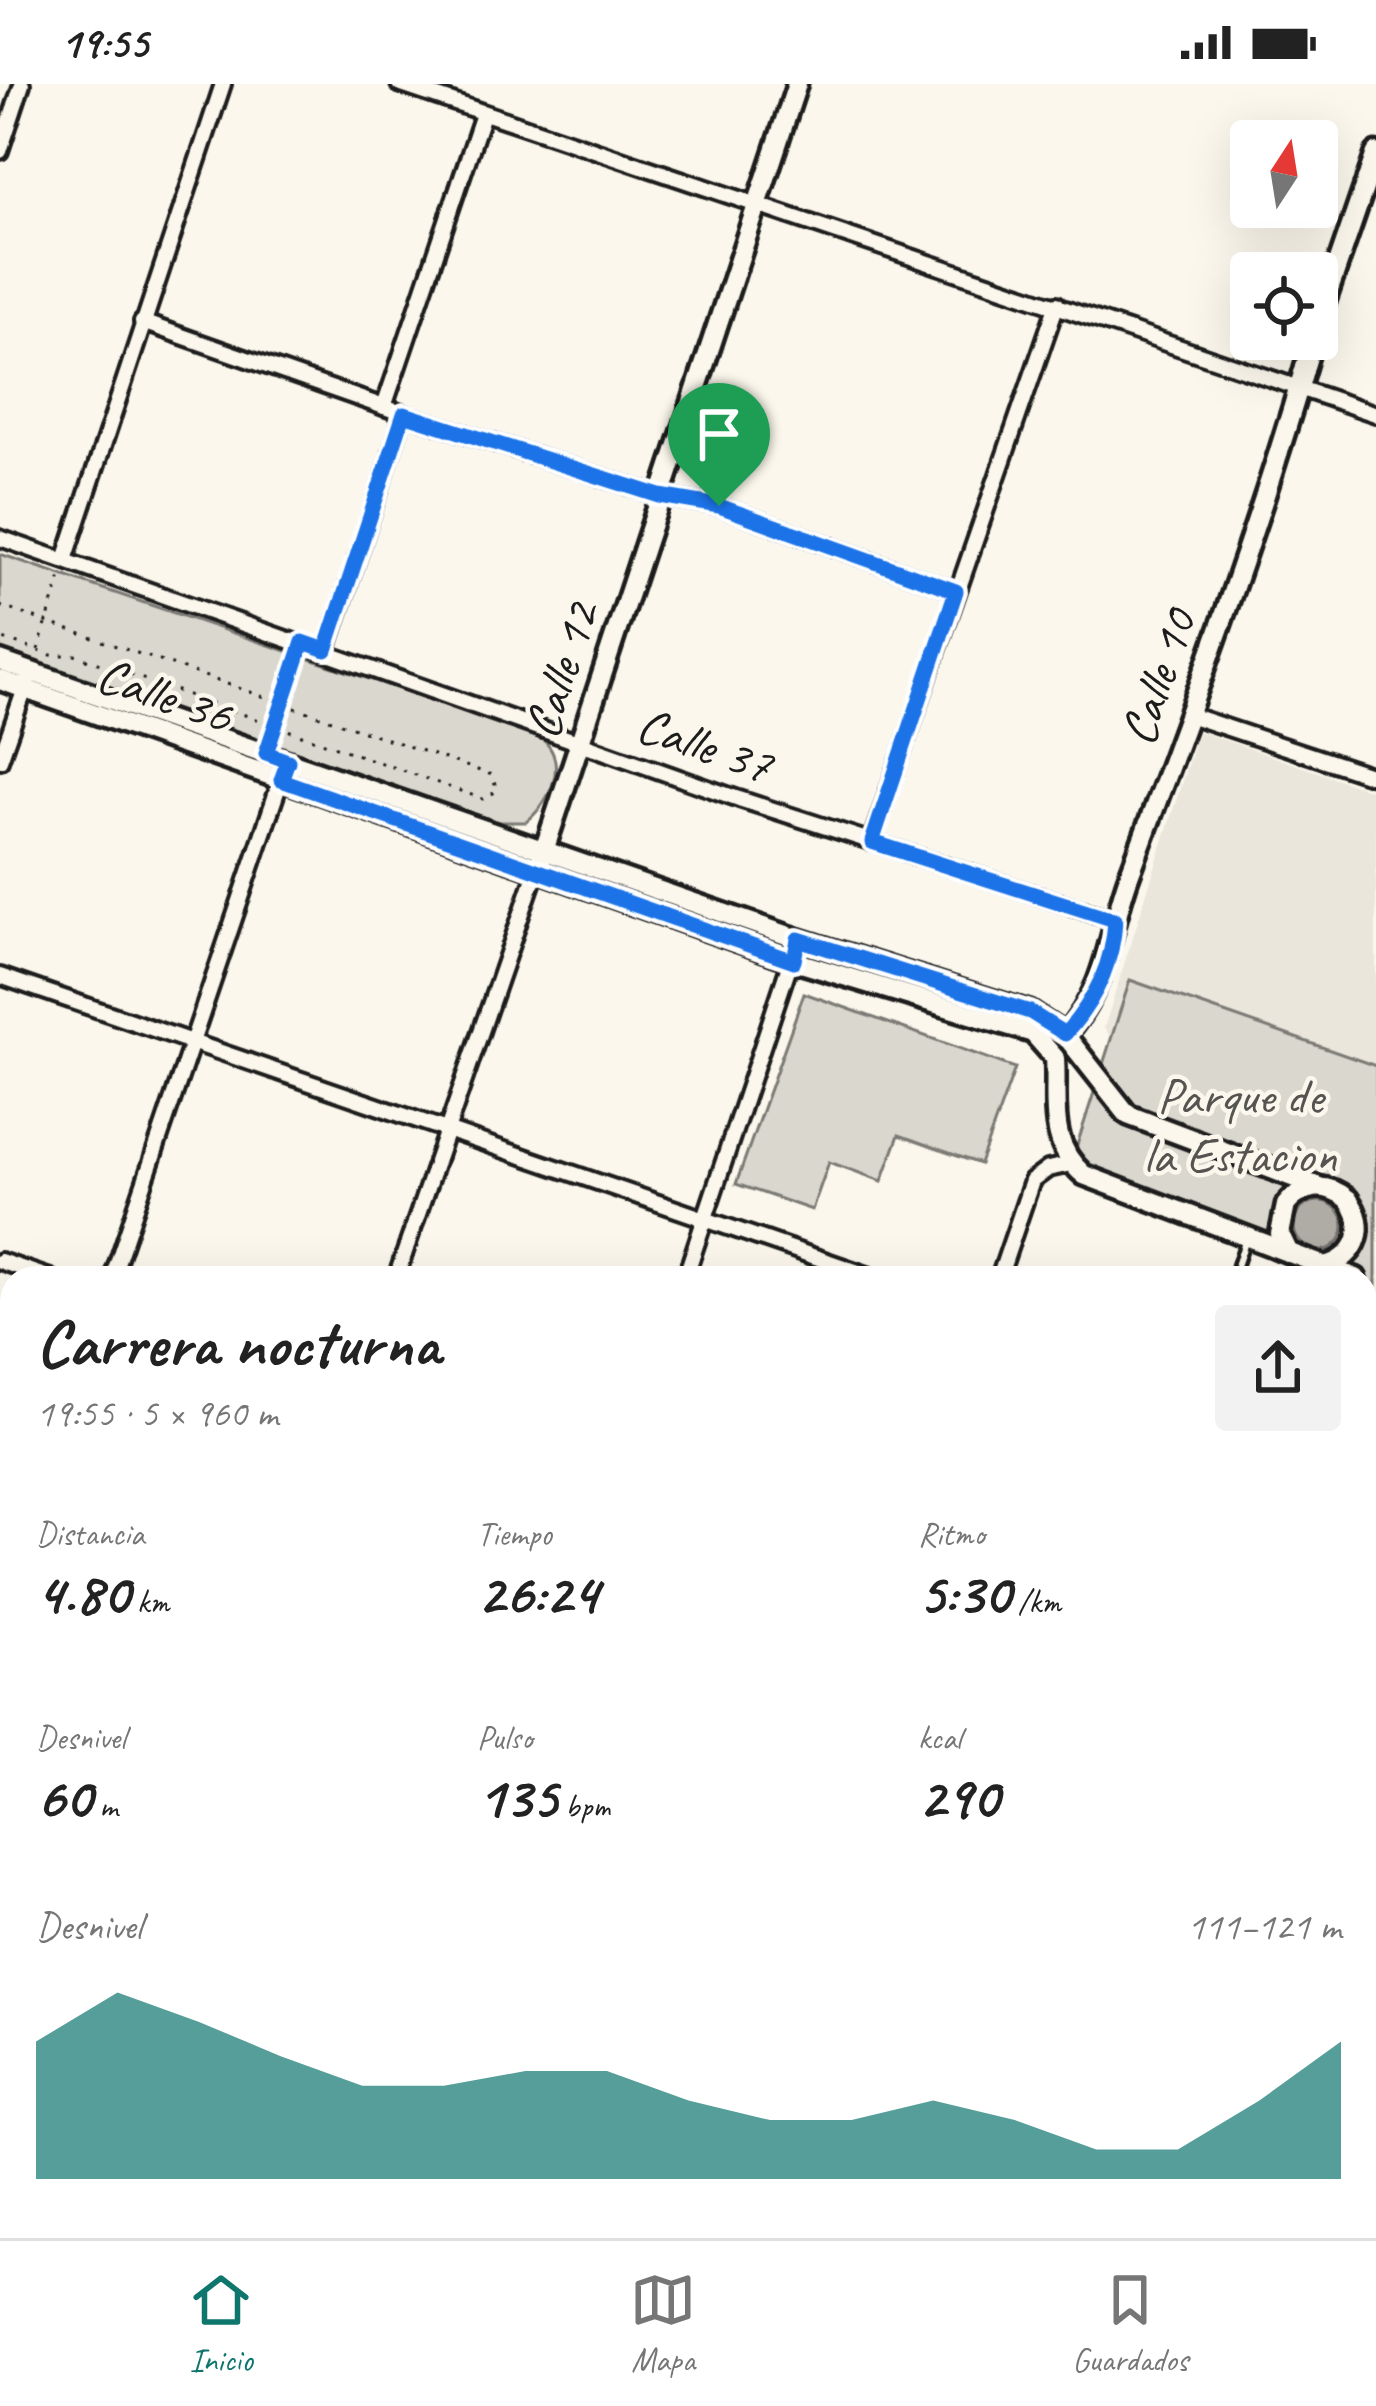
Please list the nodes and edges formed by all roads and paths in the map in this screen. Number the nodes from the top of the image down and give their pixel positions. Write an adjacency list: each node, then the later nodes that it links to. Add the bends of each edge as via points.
1 (22, 84): 6 (street)
2 (223, 84): 11 (street)
3 (399, 84): 5 (street)
4 (797, 84): 8 (street, Calle 12)
5 (483, 114): 8 (street); 14 (street)
6 (0, 151)
7 (1376, 153): 9 (street)
8 (754, 205): 10 (street); 17 (street, Calle 12)
9 (1338, 264)
10 (1057, 304): 13 (street); 20 (street)
11 (142, 322): 14 (street); 19 (street)
12 (1307, 360): 13 (street, Calle 10)
13 (1299, 388): 16 (street); 31 (street, Calle 10)
14 (384, 407): 15 (street)
15 (404, 414): 17 (street); 26 (street)
16 (1376, 414)
17 (660, 496): 20 (street, via 719,506); 33 (street, Calle 12)
18 (0, 538): 19 (street, Calle 37)
19 (65, 560): 22 (path); 24 (street, Calle 37)
20 (956, 591): 38 (street)
21 (0, 606): 22 (path)
22 (47, 622): 25 (path); 30 (path)
23 (0, 638): 25 (path)
24 (303, 642): 26 (street, Calle 37); 30 (path)
25 (38, 650): 32 (path, via 75,655)
26 (326, 650): 33 (street, Calle 37)
27 (0, 661): 29 (street, Calle 36)
28 (0, 680): 29 (street, Calle 36)
29 (27, 680): 34 (street, Calle 36); 35 (street); 36 (street, Calle 36)
30 (283, 703): 32 (path); 32 (path, via 492,775 497,791 484,799)
31 (1190, 715): 37 (street); 41 (street, Calle 10)
32 (275, 726): 34 (path)
33 (579, 741): 38 (street, Calle 37); 39 (street, Calle 12)
34 (266, 753): 36 (street, Calle 36)
35 (0, 760)
36 (285, 770): 39 (street, Calle 36); 40 (street, Calle 36); 46 (street)
37 (1376, 777)
38 (872, 842): 41 (street, Calle 37)
39 (545, 852): 40 (street, Calle 12); 42 (street, Calle 36)
40 (536, 872): 43 (street, Calle 36); 47 (street, Calle 12)
41 (1115, 920): 45 (street, Calle 10, via 1096,994)
42 (798, 939): 43 (street); 45 (street, Calle 36, via 1030,1012)
43 (794, 961): 48 (street, Calle 36, via 1033,1033 1054,1058 1054,1124); 52 (street)
44 (0, 976): 46 (street)
45 (1065, 1034): 49 (street, Calle 36, via 1128,1115)
46 (191, 1042): 47 (street); 55 (street)
47 (448, 1126): 52 (street); 56 (street, Calle 12)
48 (1071, 1164): 53 (street, via 1106,1185); 59 (street, via 1032,1180)
49 (1319, 1186): 50 (street); 54 (street, via 1292,1197 1281,1214)
50 (1348, 1199): 51 (street); 62 (street, via 1359,1218 1358,1240 1345,1258)
51 (1376, 1215)
52 (705, 1219): 57 (street); 58 (street)
53 (1248, 1235): 54 (street); 60 (lane)
54 (1289, 1252): 61 (street)
55 (116, 1266)
56 (400, 1266)
57 (689, 1266)
58 (841, 1266)
59 (1003, 1266)
60 (1237, 1266)
61 (1313, 1266)
62 (1322, 1266)

